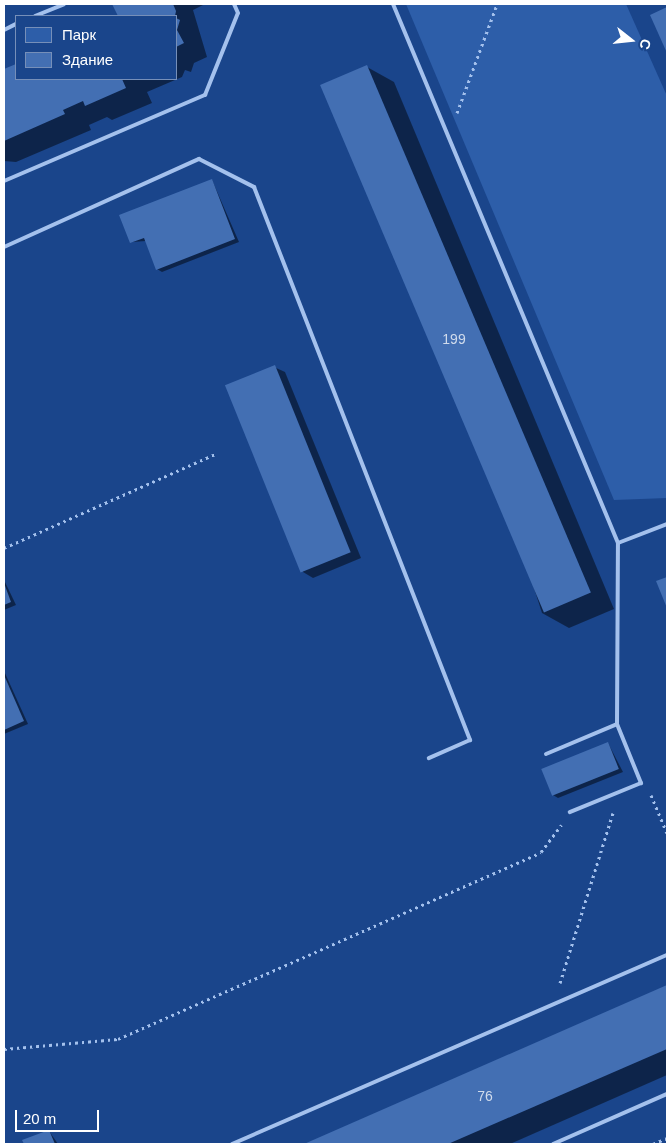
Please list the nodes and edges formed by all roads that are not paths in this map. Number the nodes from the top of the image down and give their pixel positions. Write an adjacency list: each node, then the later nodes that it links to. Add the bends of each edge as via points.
1 (64, 4): 4 (lane)
2 (234, 4): 5 (lane, via 238,13 205,95)
3 (393, 4): 8 (lane)
4 (37, 15)
5 (4, 181)
6 (4, 247): 11 (lane, via 199,159 254,187 470,740)
7 (667, 524): 8 (lane)
8 (618, 543): 9 (lane)
9 (617, 724): 10 (lane); 12 (lane, via 641,783)
10 (546, 754)
11 (429, 758)
12 (570, 812)
13 (667, 955): 15 (lane)
14 (667, 1094): 16 (lane)
15 (232, 1144)
16 (553, 1144)

